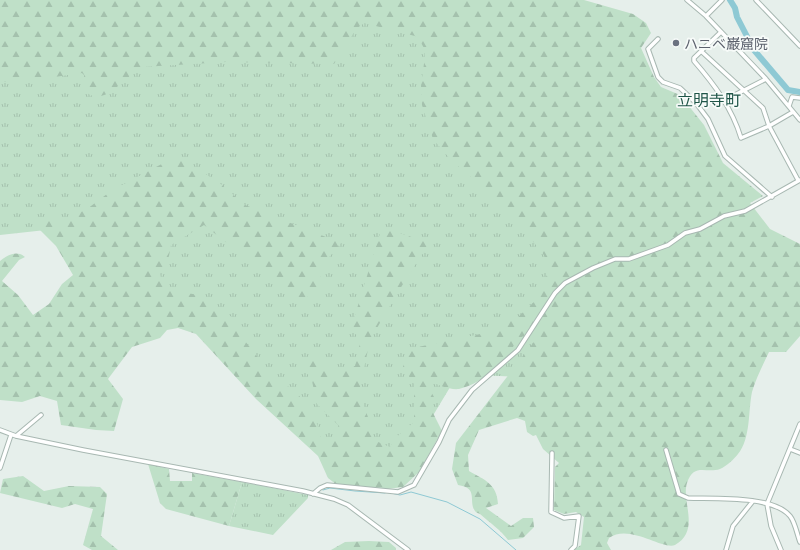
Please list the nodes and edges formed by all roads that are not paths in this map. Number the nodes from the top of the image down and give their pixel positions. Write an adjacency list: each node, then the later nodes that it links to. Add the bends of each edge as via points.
1 (687, 0): 4 (street)
2 (722, 0): 4 (street)
3 (756, 0): 7 (street)
4 (706, 16): 5 (street)
5 (721, 32): 8 (street); 9 (street)
6 (658, 39): 18 (street, via 648,50 658,77 663,82 680,88 696,103 708,119 725,156)
7 (800, 46)
8 (702, 51): 10 (street); 12 (street, via 694,61 715,86)
9 (766, 79): 10 (street); 13 (street)
10 (744, 89): 12 (street); 16 (street, via 763,108)
11 (800, 98): 13 (street, via 792,97)
12 (723, 101): 16 (street, via 741,138)
13 (789, 106): 14 (street)
14 (793, 112): 15 (street); 16 (street)
15 (800, 120)
16 (769, 126): 17 (street)
17 (799, 180): 18 (street)
18 (772, 196): 29 (street, via 745,211 730,214 700,229 685,233 668,245 629,259 615,259 565,283 555,293 518,350 472,390 453,415 414,485 398,492 327,485)
19 (40, 415): 23 (street)
20 (800, 424): 24 (street)
21 (0, 430): 22 (street)
22 (10, 435): 23 (street); 28 (street)
23 (16, 436): 29 (street)
24 (790, 449): 27 (street); 31 (street)
25 (666, 450): 30 (street, via 679,494 688,498)
26 (552, 453): 34 (street, via 551,512 564,518 579,516 575,546)
27 (800, 454)
28 (0, 468)
29 (313, 494): 33 (street, via 334,499 354,508)
30 (753, 501): 31 (street); 35 (street, via 733,526)
31 (767, 504): 32 (street, via 790,515); 36 (street, via 771,526)
32 (800, 542)
33 (406, 549)
34 (571, 550)
35 (726, 550)
36 (781, 550)

